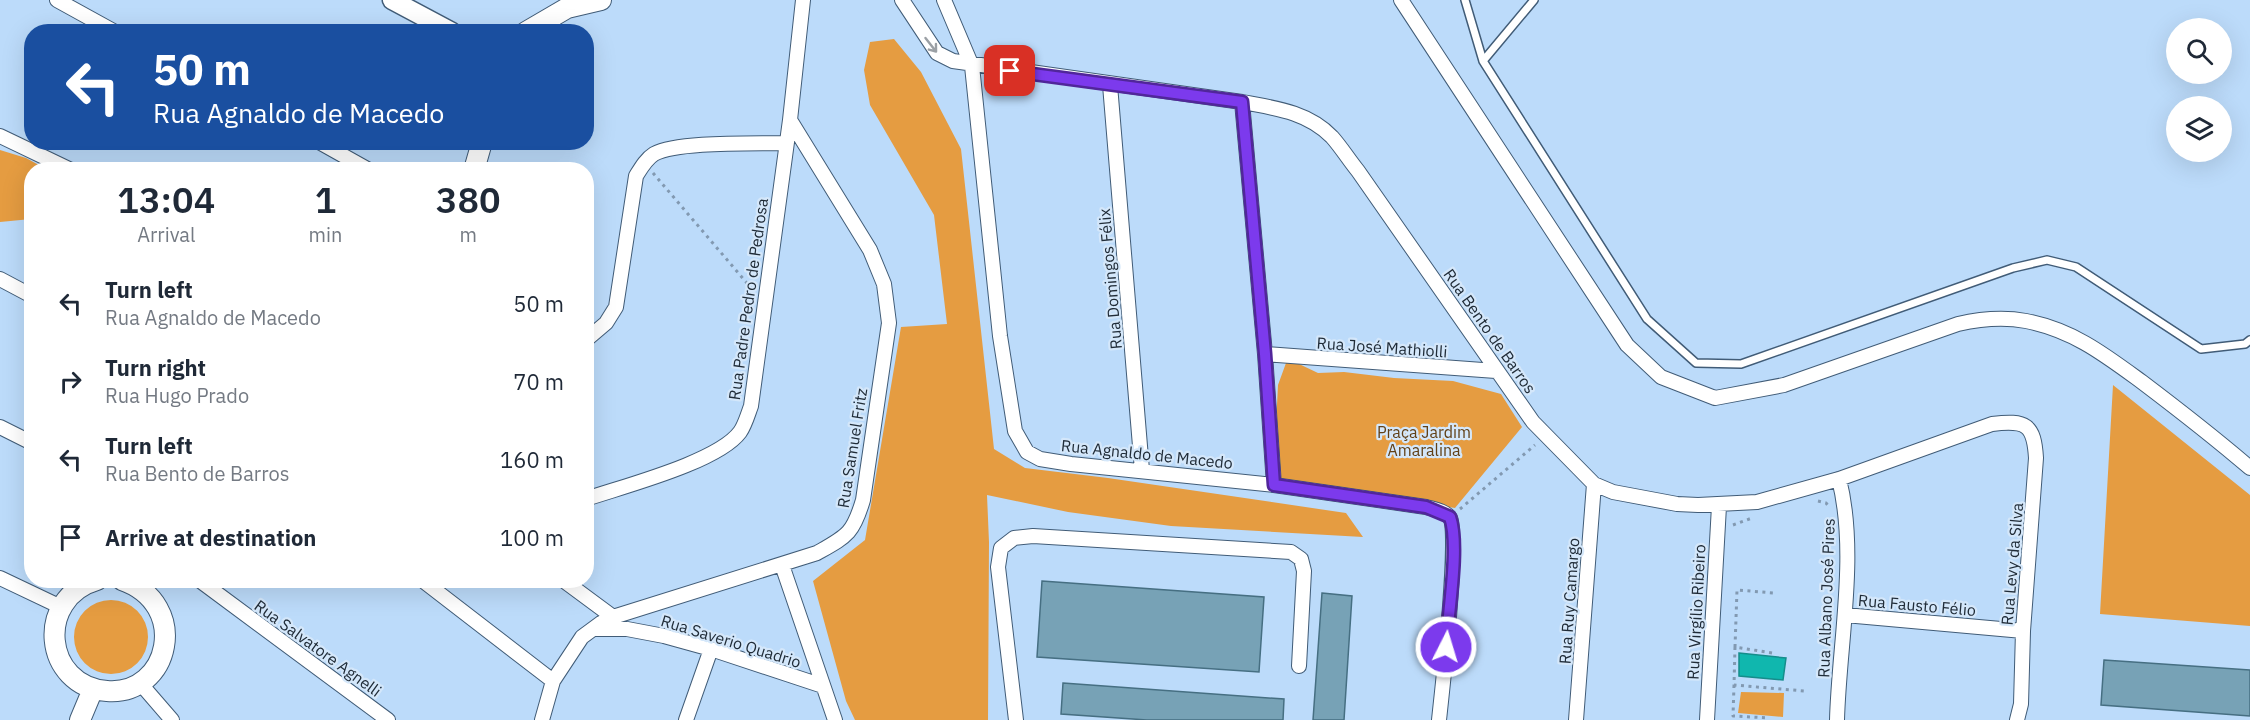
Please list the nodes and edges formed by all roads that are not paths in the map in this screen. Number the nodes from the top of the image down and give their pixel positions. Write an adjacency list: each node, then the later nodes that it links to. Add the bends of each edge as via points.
1 (57, 0): 10 (street)
2 (392, 0): 11 (street)
3 (601, 0): 12 (main road, via 567,8)
4 (803, 0): 17 (street, Rua Padre Pedro de Pedrosa)
5 (902, 0): 14 (street, Rua Bento de Barros, one-way to 14, via 937,53)
6 (944, 0): 14 (street)
7 (1401, 0): 34 (street, via 1627,345 1661,377 1715,398 1784,385 1958,324 1984,319 2025,320 2092,345)
8 (1465, 0): 13 (lane)
9 (1534, 0): 13 (lane)
10 (100, 24)
11 (437, 24)
12 (540, 24)
13 (1483, 61): 28 (lane, via 1647,319 1696,363 1741,364 2013,267 2047,260 2076,267 2201,349 2245,344)
14 (972, 66): 15 (street, Rua Bento de Barros); 35 (street, Rua Agnaldo de Macedo, via 1000,336 1015,431 1027,452 1040,459)
15 (1110, 85): 16 (street, Rua Bento de Barros); 35 (street, Rua Domingos Félix)
16 (1242, 102): 29 (street); 30 (street, Rua Bento de Barros, via 1286,110 1311,120 1332,137)
17 (790, 120): 19 (street, Rua Padre Pedro de Pedrosa); 41 (street, Rua Samuel Fritz, via 870,250 884,284 889,323 863,500 856,523 825,548)
18 (0, 136): 20 (street)
19 (786, 143): 27 (street, via 684,147 655,154 644,163 636,176 616,307); 39 (street, Rua Padre Pedro de Pedrosa, via 751,406 741,432 722,449 702,459)
20 (24, 147)
21 (29, 150): 23 (street)
22 (333, 150): 24 (street)
23 (54, 162)
24 (355, 162)
25 (0, 279): 26 (street)
26 (24, 292)
27 (594, 333)
28 (2250, 340)
29 (1265, 354): 30 (street, Rua José Mathiolli); 38 (street)
30 (1496, 371): 37 (street, Rua Bento de Barros, via 1545,436)
31 (2013, 422): 36 (street, Rua Bento de Barros, via 1992,424); 52 (street, Rua Levy da Silva, via 2027,428 2035,438 2037,458)
32 (0, 427): 33 (street)
33 (24, 439)
34 (2250, 468)
35 (1142, 470): 38 (street, Rua Agnaldo de Macedo)
36 (1839, 478): 40 (street, Rua Bento de Barros, via 1757,502); 49 (street, Rua Albano José Pires, via 1845,513)
37 (1594, 484): 40 (street, Rua Bento de Barros, via 1677,504); 67 (street, Rua Ruy Camargo)
38 (1274, 485): 66 (street, Rua Agnaldo de Macedo, via 1426,507 1450,517 1453,559)
39 (594, 496)
40 (1719, 506): 68 (street, Rua Virgílio Ribeiro)
41 (783, 565): 50 (street, Rua Samuel Fritz); 57 (street, Rua Saverio Quadrio)
42 (0, 578): 48 (street)
43 (80, 588): 48 (main road)
44 (140, 588): 56 (main road, via 162,614 166,633 159,661)
45 (210, 588): 62 (street, Rua Salvatore Agnelli)
46 (432, 588): 55 (street)
47 (574, 588): 50 (street)
48 (61, 607): 58 (main road, via 54,626 54,646 75,679)
49 (1845, 615): 52 (street, Rua Fausto Félio); 69 (street, Rua Albano José Pires)
50 (613, 617): 51 (street, Rua Samuel Fritz)
51 (593, 629): 53 (street, Rua Saverio Quadrio, via 627,629); 55 (street, Rua Samuel Fritz, via 582,637)
52 (2023, 631): 70 (street, Rua Levy da Silva)
53 (711, 649): 57 (street, Rua Saverio Quadrio); 64 (street)
54 (1299, 666): 65 (street, via 1304,570 1301,559 1291,552 1014,537 1001,548 998,567)
55 (553, 681): 63 (street, Rua Samuel Fritz)
56 (140, 683): 58 (main road, via 125,689); 61 (street)
57 (823, 686): 59 (street, Rua Saverio Quadrio)
58 (93, 689): 60 (main road)
59 (832, 718)
60 (80, 720)
61 (172, 720)
62 (388, 720)
63 (542, 720)
64 (686, 720)
65 (1016, 720)
66 (1439, 720)
67 (1576, 720)
68 (1707, 720)
69 (1837, 720)
70 (2017, 720)

